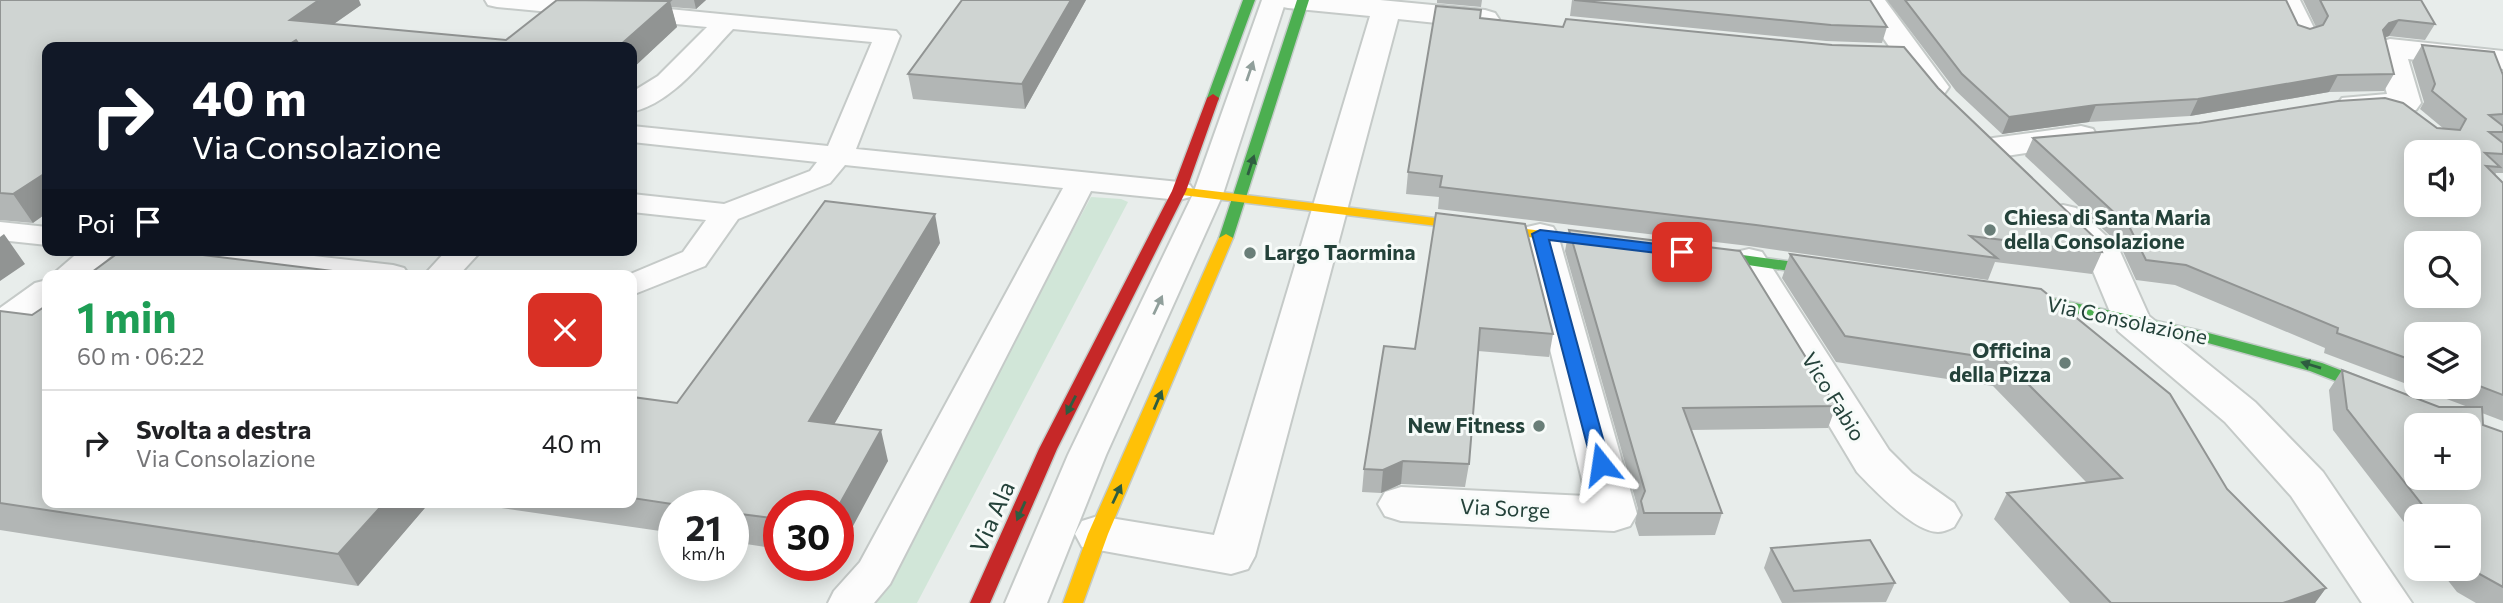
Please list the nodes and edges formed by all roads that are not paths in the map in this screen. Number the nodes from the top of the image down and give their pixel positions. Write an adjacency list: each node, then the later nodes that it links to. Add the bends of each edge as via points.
1 (497, 0): 7 (lane)
2 (1249, 0): 20 (main road, Via Ala)
3 (1292, 0): 6 (street); 20 (lane, one-way to 3); 21 (main road, one-way to 3)
4 (1871, 0): 15 (street, via 1894,55)
5 (2286, 0): 9 (street)
6 (1386, 9): 8 (street); 23 (street)
7 (727, 21): 11 (lane, via 667,82); 18 (lane, via 887,36)
8 (1515, 22)
9 (2302, 34)
10 (2503, 60): 12 (street, via 2390,48 2405,103)
11 (637, 101)
12 (2391, 104): 13 (street); 14 (street)
13 (2329, 105)
14 (2418, 125)
15 (1973, 129): 16 (street); 41 (street, via 2105,255)
16 (2114, 133)
17 (637, 134): 18 (lane)
18 (839, 154): 19 (lane); 24 (lane, via 820,177)
19 (1081, 181): 20 (lane); 49 (lane, via 875,573)
20 (1194, 193): 21 (main road); 50 (main road, Via Ala, one-way to 50, via 1048,449); 51 (lane, one-way to 20)
21 (1240, 199): 23 (main road); 48 (main road, one-way to 21, via 1226,242)
22 (637, 204): 24 (lane)
23 (1329, 209): 26 (main road); 48 (street, via 1231,556)
24 (727, 213): 38 (lane, via 694,259)
25 (0, 231): 27 (lane)
26 (1540, 234): 28 (main road); 46 (street, Via Sorge, via 1614,514)
27 (42, 235)
28 (1633, 246)
29 (1673, 251): 33 (main road)
30 (94, 256): 34 (lane)
31 (227, 256): 35 (lane)
32 (460, 256): 36 (lane)
33 (1749, 260): 37 (main road); 47 (street, Vico Fabio, via 1873,461 1896,485)
34 (75, 270)
35 (349, 270)
36 (445, 270)
37 (1856, 275)
38 (637, 283)
39 (42, 294): 42 (lane)
40 (1990, 295): 41 (main road, Via Consolazione, via 2057,304)
41 (2132, 322): 43 (main road, Via Consolazione, one-way to 41, via 2316,366); 53 (street, via 2241,412 2307,484)
42 (0, 324)
43 (2435, 413)
44 (2481, 431): 45 (street, Via Consolazione)
45 (2503, 440)
46 (1401, 504)
47 (1938, 515)
48 (1098, 534): 52 (main road)
49 (849, 603)
50 (980, 603)
51 (1026, 603)
52 (1073, 603)
53 (2388, 603)

